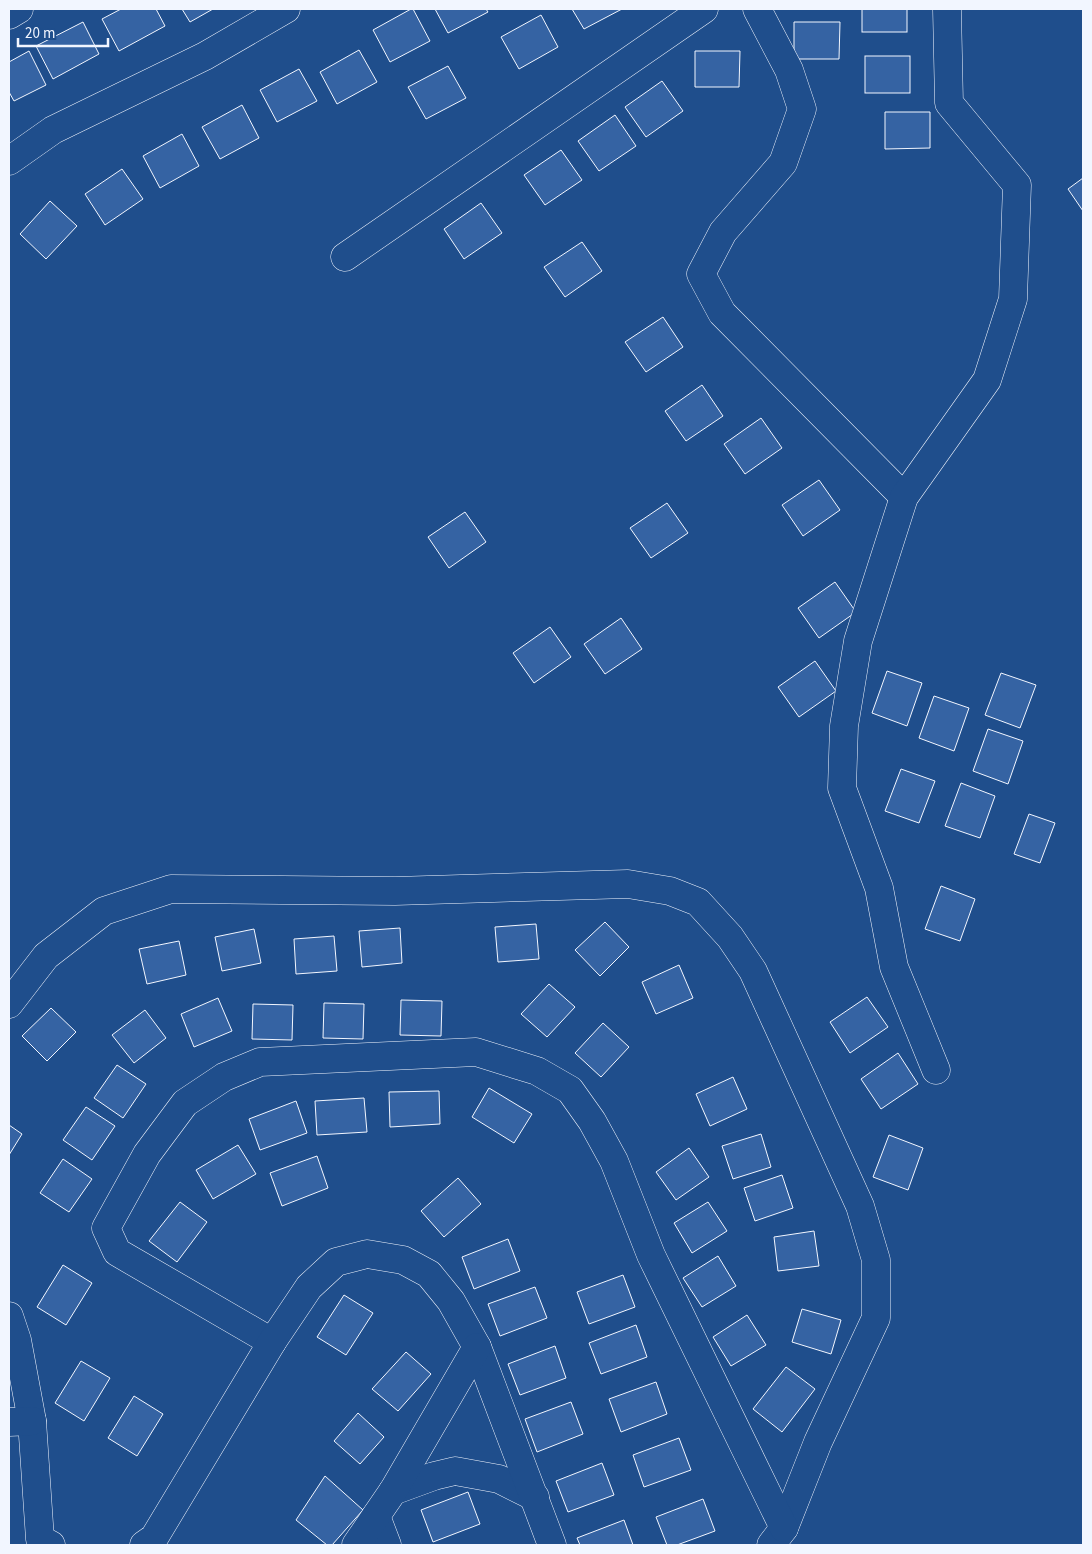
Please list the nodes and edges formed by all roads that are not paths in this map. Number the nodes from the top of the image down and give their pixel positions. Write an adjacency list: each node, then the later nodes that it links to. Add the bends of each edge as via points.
1 (19, 9): 6 (street)
2 (286, 9): 7 (street, via 204,56 53,130)
3 (704, 9): 8 (street)
4 (757, 9): 9 (street, via 789,70 802,109 783,163 723,232 701,274 722,312)
5 (947, 9): 9 (street, via 949,103 1017,185 1012,299 987,380)
6 (9, 15)
7 (9, 161)
8 (345, 257)
9 (904, 496): 11 (street, via 858,640 844,726 842,788 879,888 894,967)
10 (9, 1004): 19 (street, via 46,956 104,911 171,889 395,891 628,884 670,891 698,902 730,937 753,971 860,1206 876,1260 876,1318)
11 (936, 1070)
12 (9, 1316): 15 (street, via 16,1340)
13 (272, 1342): 14 (street, via 309,1287 336,1262 367,1254 403,1260 429,1274 452,1301); 19 (street, via 117,1252 106,1228 147,1154 185,1103 224,1077 260,1062 476,1052 537,1071 570,1090 614,1161 651,1255); 21 (street, via 154,1538)
14 (477, 1347): 16 (street); 17 (street)
15 (20, 1421): 20 (street, via 40,1539)
16 (393, 1491): 17 (street, via 455,1471 499,1479); 18 (street)
17 (534, 1497): 24 (street)
18 (376, 1516): 22 (street); 23 (street)
19 (778, 1537)
20 (51, 1545)
21 (144, 1545)
22 (356, 1545)
23 (387, 1545)
24 (552, 1545)

